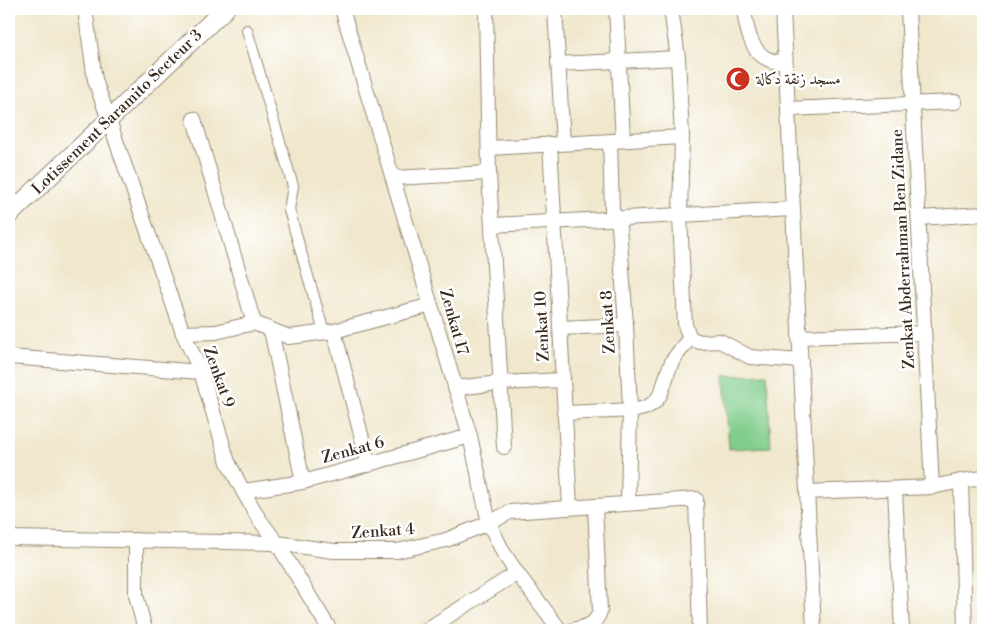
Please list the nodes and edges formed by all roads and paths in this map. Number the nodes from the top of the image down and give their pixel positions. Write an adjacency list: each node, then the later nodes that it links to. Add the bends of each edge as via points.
1 (85, 9): 19 (street, Zenkat 9, via 95,80)
2 (226, 9): 19 (street, Lotissement Saramito Secteur 3)
3 (342, 9): 26 (street, Zenkat 17)
4 (486, 9): 24 (street)
5 (555, 9): 14 (street, Zenkat 10)
6 (616, 9): 13 (street, Zenkat 8)
7 (671, 9): 12 (street)
8 (744, 9): 15 (street, via 746,27 759,53 768,60)
9 (783, 9): 15 (street)
10 (908, 9): 17 (street, Zenkat Abderrahman Ben Zidane)
11 (247, 30): 40 (street, via 293,186 289,210)
12 (678, 58): 13 (street); 21 (street)
13 (618, 60): 14 (street); 22 (street, Zenkat 8)
14 (558, 64): 23 (street, Zenkat 10)
15 (786, 64): 18 (street)
16 (955, 102): 17 (street)
17 (914, 104): 18 (street); 31 (street, Zenkat Abderrahman Ben Zidane)
18 (788, 109): 27 (street)
19 (109, 118): 29 (street, Lotissement Saramito Secteur 3); 41 (street, Zenkat 9)
20 (194, 119): 36 (street)
21 (682, 137): 22 (street); 30 (street)
22 (616, 140): 23 (street); 32 (street, Zenkat 8, via 612,210)
23 (556, 144): 24 (street); 33 (street, Zenkat 10)
24 (489, 148): 25 (street)
25 (489, 173): 26 (street); 34 (street)
26 (393, 178): 35 (street, Zenkat 17)
27 (793, 209): 30 (street); 44 (street)
28 (983, 214): 31 (street)
29 (9, 215)
30 (680, 216): 32 (street); 43 (street, via 685,325)
31 (919, 218): 42 (street, Zenkat Abderrahman Ben Zidane)
32 (616, 219): 33 (street); 37 (street, Zenkat 8)
33 (553, 223): 34 (street); 38 (street, Zenkat 10)
34 (492, 225): 49 (street)
35 (432, 305): 40 (street); 50 (street, Zenkat 17)
36 (254, 323): 39 (street); 41 (street, via 216,332)
37 (626, 325): 38 (street); 51 (street, Zenkat 8)
38 (560, 328): 48 (street, Zenkat 10)
39 (272, 330): 40 (street, via 290,337); 58 (street)
40 (329, 331): 55 (street)
41 (183, 333): 47 (street, Zenkat 9)
42 (924, 333): 44 (street); 59 (street, Zenkat Abderrahman Ben Zidane)
43 (690, 338): 46 (street, via 700,342 720,341 750,357); 51 (street, via 673,362 657,400 644,409)
44 (799, 338): 46 (street)
45 (9, 357): 47 (street)
46 (801, 361): 62 (street)
47 (201, 372): 61 (street, Zenkat 9, via 228,462)
48 (562, 380): 49 (street); 52 (street, Zenkat 10)
49 (500, 382): 50 (street); 54 (street)
50 (455, 388): 53 (street, Zenkat 17)
51 (630, 410): 52 (street); 63 (street, Zenkat 8)
52 (564, 413): 65 (street, Zenkat 10)
53 (470, 436): 55 (street, Zenkat 6); 66 (street, Zenkat 17)
54 (504, 447)
55 (369, 465): 58 (street, Zenkat 6)
56 (983, 478): 57 (street)
57 (961, 481): 59 (street); 79 (street)
58 (303, 482): 61 (street, Zenkat 6)
59 (932, 487): 60 (street)
60 (895, 489): 62 (street); 78 (street)
61 (243, 491): 69 (street, Zenkat 9)
62 (807, 492): 77 (street)
63 (628, 502): 64 (street, Zenkat 4); 76 (street, Zenkat 4, via 696,499)
64 (595, 506): 65 (street, Zenkat 4); 75 (street, via 600,611 595,622)
65 (570, 507): 66 (street, Zenkat 4, via 510,512)
66 (489, 523): 69 (street, Zenkat 4, via 446,540 397,551 334,551); 70 (street, Zenkat 17)
67 (9, 538): 68 (street, Zenkat 4)
68 (136, 540): 69 (street, Zenkat 4); 71 (street, via 136,595)
69 (277, 543): 72 (street, Zenkat 9)
70 (517, 573): 73 (street); 74 (street, Zenkat 17)
71 (145, 630)
72 (330, 630)
73 (426, 630)
74 (560, 630)
75 (573, 630)
76 (700, 630)
77 (814, 630)
78 (902, 630)
79 (965, 630)

